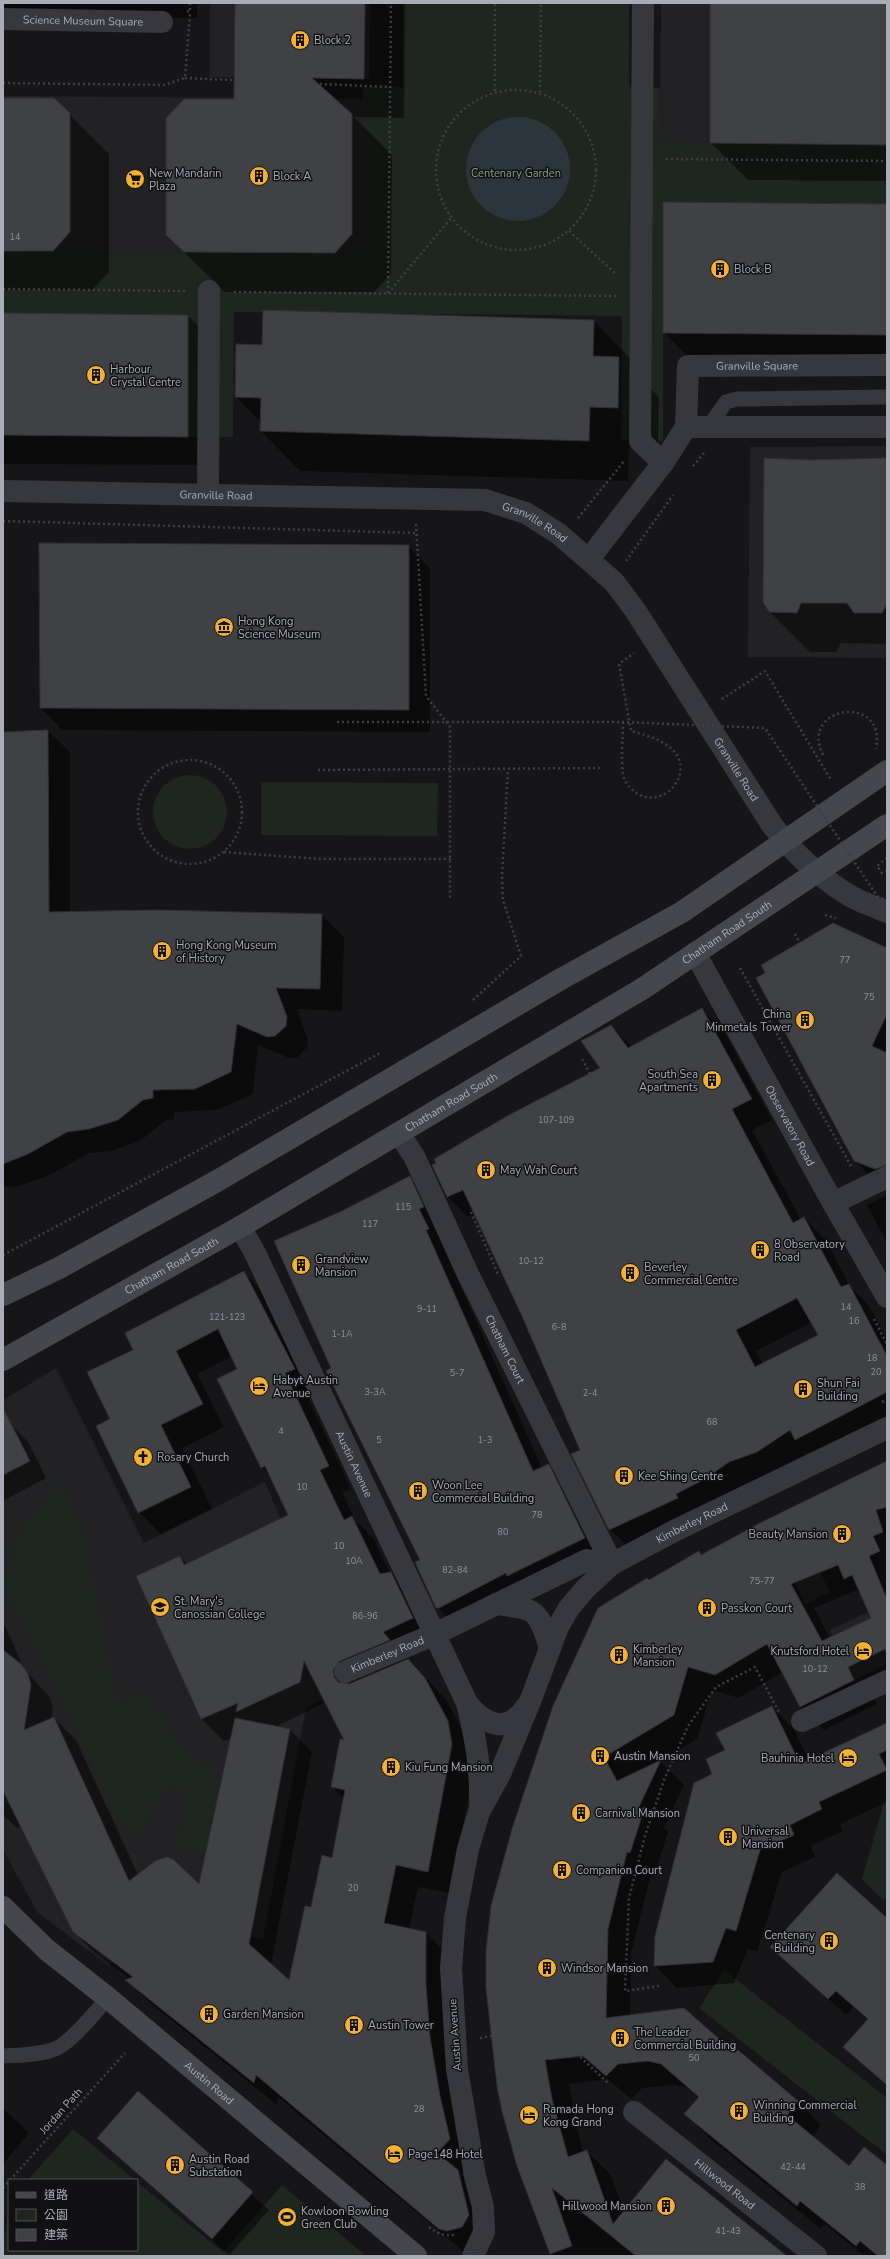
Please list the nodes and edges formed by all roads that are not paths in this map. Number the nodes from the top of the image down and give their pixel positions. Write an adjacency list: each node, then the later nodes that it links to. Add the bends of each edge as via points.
1 (643, 3): 10 (street, via 640,441)
2 (3, 19): 3 (street, Science Museum Square)
3 (162, 22)
4 (209, 291): 12 (street)
5 (887, 365): 8 (street, Granville Square, via 688,366)
6 (887, 397): 7 (lane, via 737,399 726,402)
7 (709, 426): 8 (street); 9 (street)
8 (686, 427): 10 (street)
9 (887, 427)
10 (663, 463): 13 (street)
11 (3, 491): 12 (street, Granville Road)
12 (208, 493): 13 (street, Granville Road, via 484,500 509,507 542,522)
13 (589, 559): 16 (street, Granville Road, via 614,582)
14 (887, 771): 16 (main road)
15 (887, 825): 17 (main road, Chatham Road South)
16 (784, 841): 17 (street, Granville Road); 24 (main road, via 682,912 561,979 217,1181 59,1268)
17 (816, 872): 18 (street, Granville Road, via 848,895); 19 (main road, Chatham Road South)
18 (886, 906)
19 (695, 953): 20 (main road, Chatham Road South, via 642,989); 22 (street, Observatory Road)
20 (399, 1133): 23 (main road, Chatham Road South); 28 (street, Chatham Court, via 415,1158 467,1272)
21 (887, 1177): 22 (street)
22 (833, 1203): 25 (street, Observatory Road)
23 (240, 1227): 26 (main road, Chatham Road South); 30 (street, Austin Avenue, via 254,1251)
24 (3, 1295)
25 (887, 1297)
26 (3, 1360)
27 (887, 1428): 28 (street, Kimberley Road, via 676,1530)
28 (612, 1564): 29 (street, Kimberley Road, via 587,1560); 31 (street, Austin Avenue, via 569,1608)
29 (496, 1604): 30 (street, Kimberley Road); 31 (street, via 526,1607 541,1621)
30 (433, 1635): 32 (street, Kimberley Road); 35 (street, Austin Avenue)
31 (550, 1648): 34 (street, Austin Avenue)
32 (344, 1672)
33 (887, 1681): 36 (street)
34 (531, 1699): 35 (street, Austin Avenue, via 522,1713 505,1724 483,1720); 37 (street, Austin Avenue, via 500,1774)
35 (467, 1703): 37 (street, Austin Avenue, via 478,1746 481,1778)
36 (793, 1719)
37 (480, 1812): 43 (street, Austin Avenue, via 468,1849 455,1918 451,1968 457,2068 475,2176 483,2207 484,2232)
38 (3, 1907): 39 (main road, Austin Road, via 47,1950)
39 (108, 1998): 40 (lane, via 79,2030 56,2049 34,2054); 42 (main road, Austin Road)
40 (3, 2056)
41 (634, 2112): 44 (street, Hillwood Road)
42 (416, 2256)
43 (473, 2256)
44 (816, 2256)

